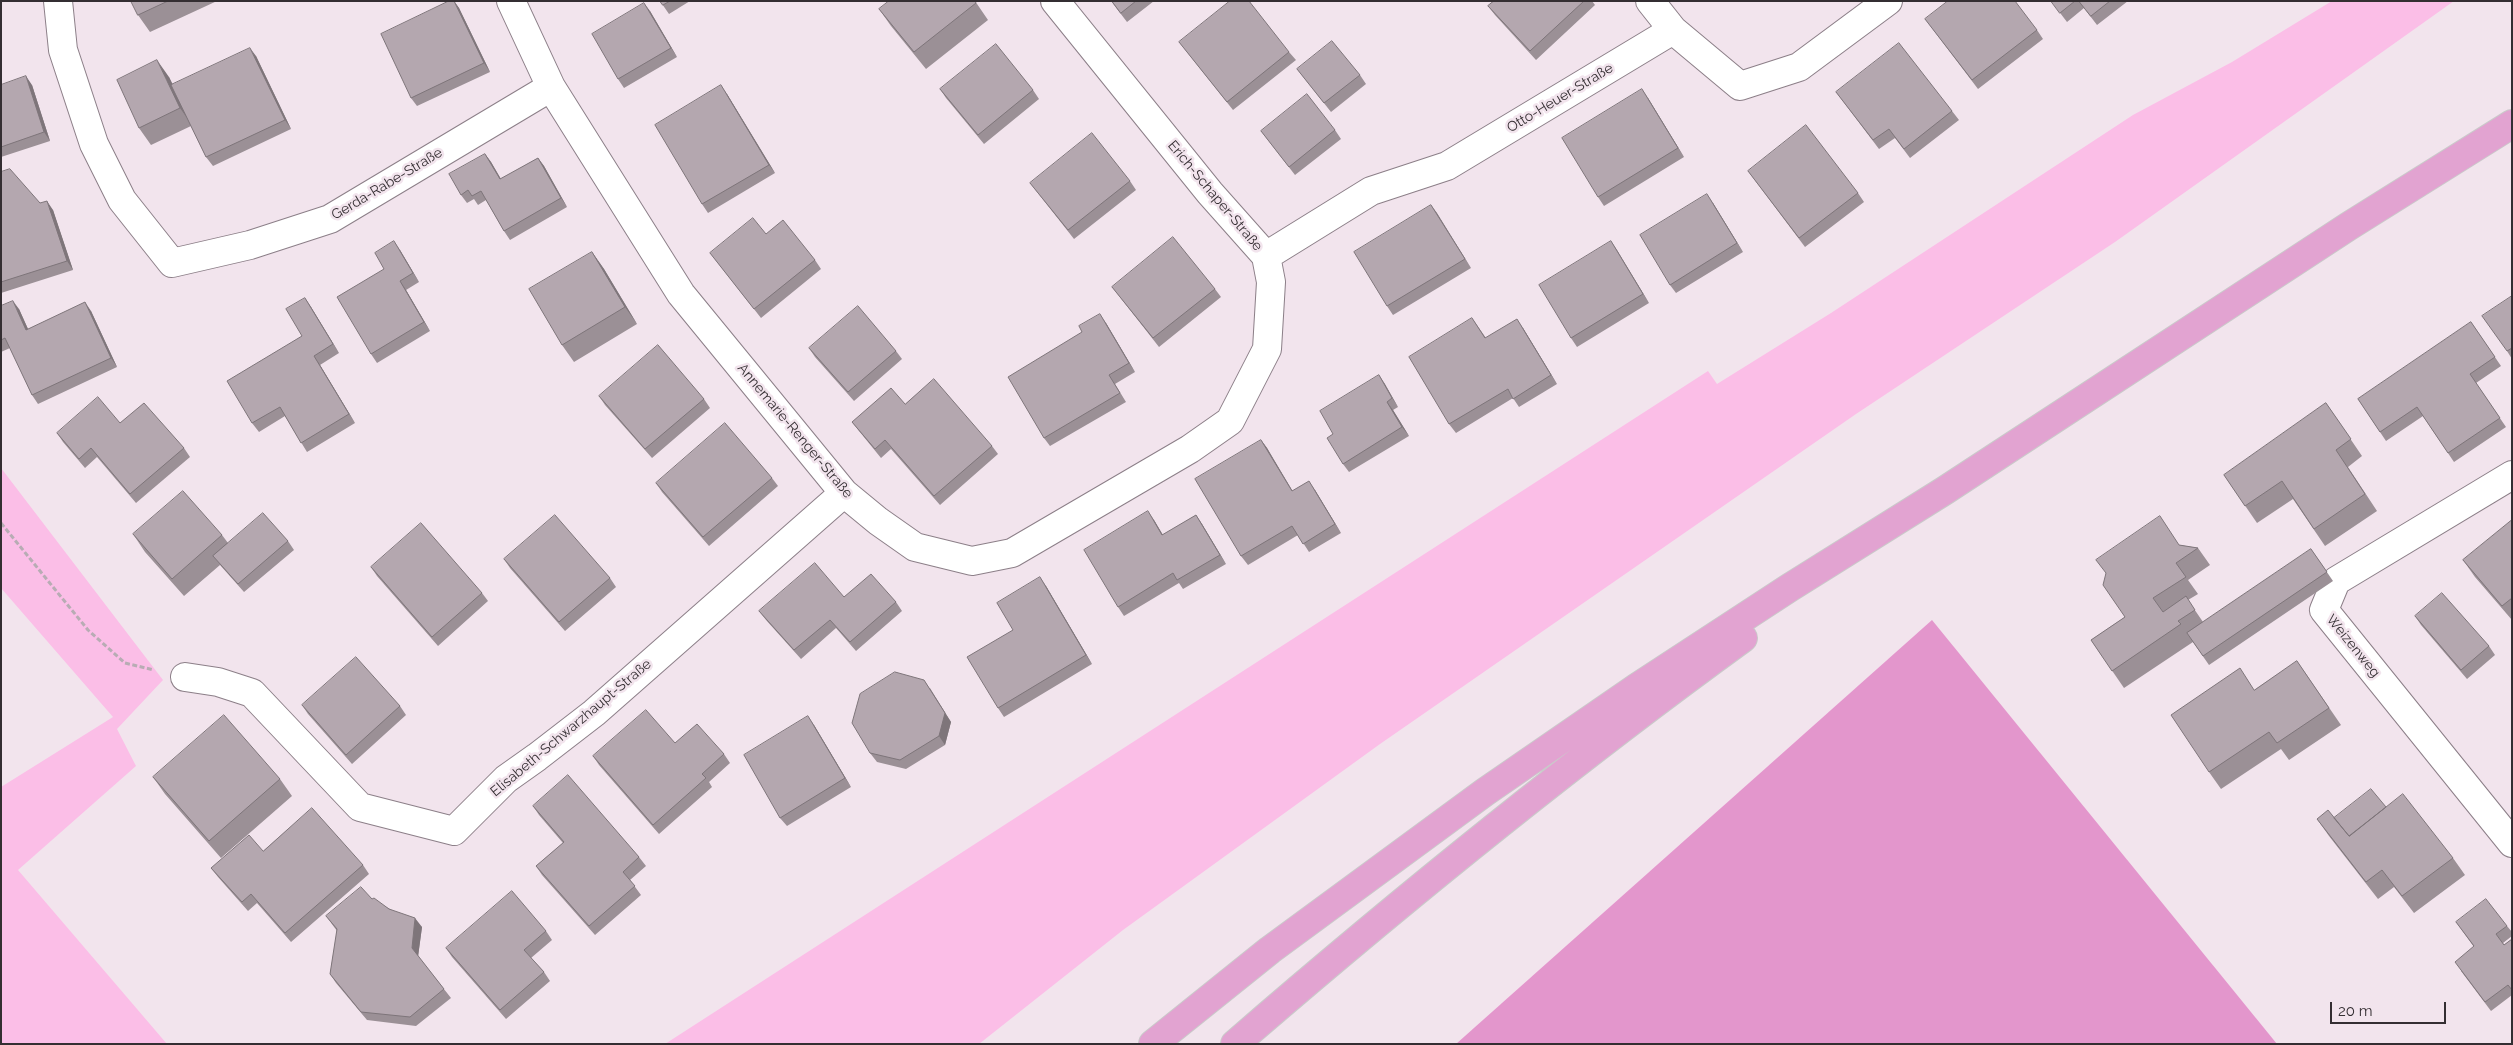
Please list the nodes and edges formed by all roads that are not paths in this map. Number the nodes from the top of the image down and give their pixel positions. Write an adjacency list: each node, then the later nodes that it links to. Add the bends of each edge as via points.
1 (58, 1): 7 (street, Gerda-Rabe-Straße, via 63,50 94,144 122,200 172,263 250,245 330,219)
2 (511, 1): 7 (street, Annemarie-Renger-Straße)
3 (1056, 1): 10 (street, Erich-Schaper-Straße, via 1210,193)
4 (1650, 1): 6 (street)
5 (1888, 1): 6 (street, via 1799,67 1740,86)
6 (1673, 30): 9 (street, Otto-Heuer-Straße)
7 (551, 87): 13 (street, Annemarie-Renger-Straße, via 681,294)
8 (2512, 124): 12 (main road)
9 (1446, 166): 10 (street, Erich-Schaper-Straße, via 1371,191)
10 (1266, 256): 13 (street, Annemarie-Renger-Straße, via 1271,282 1267,349 1230,421 1190,449 1012,553 972,560 915,547)
11 (2512, 475): 15 (street, Weizenweg, via 2336,581 2324,610)
12 (1944, 491): 16 (main road, via 1636,688 1484,792 1270,950); 17 (main road, via 1536,794 1337,955)
13 (844, 493): 14 (street, Elisabeth-Schwarzhaupt-Straße, via 594,712 506,778 454,831 360,807 252,693 218,682)
14 (185, 677)
15 (2512, 843)
16 (1153, 1044)
17 (1235, 1044)

